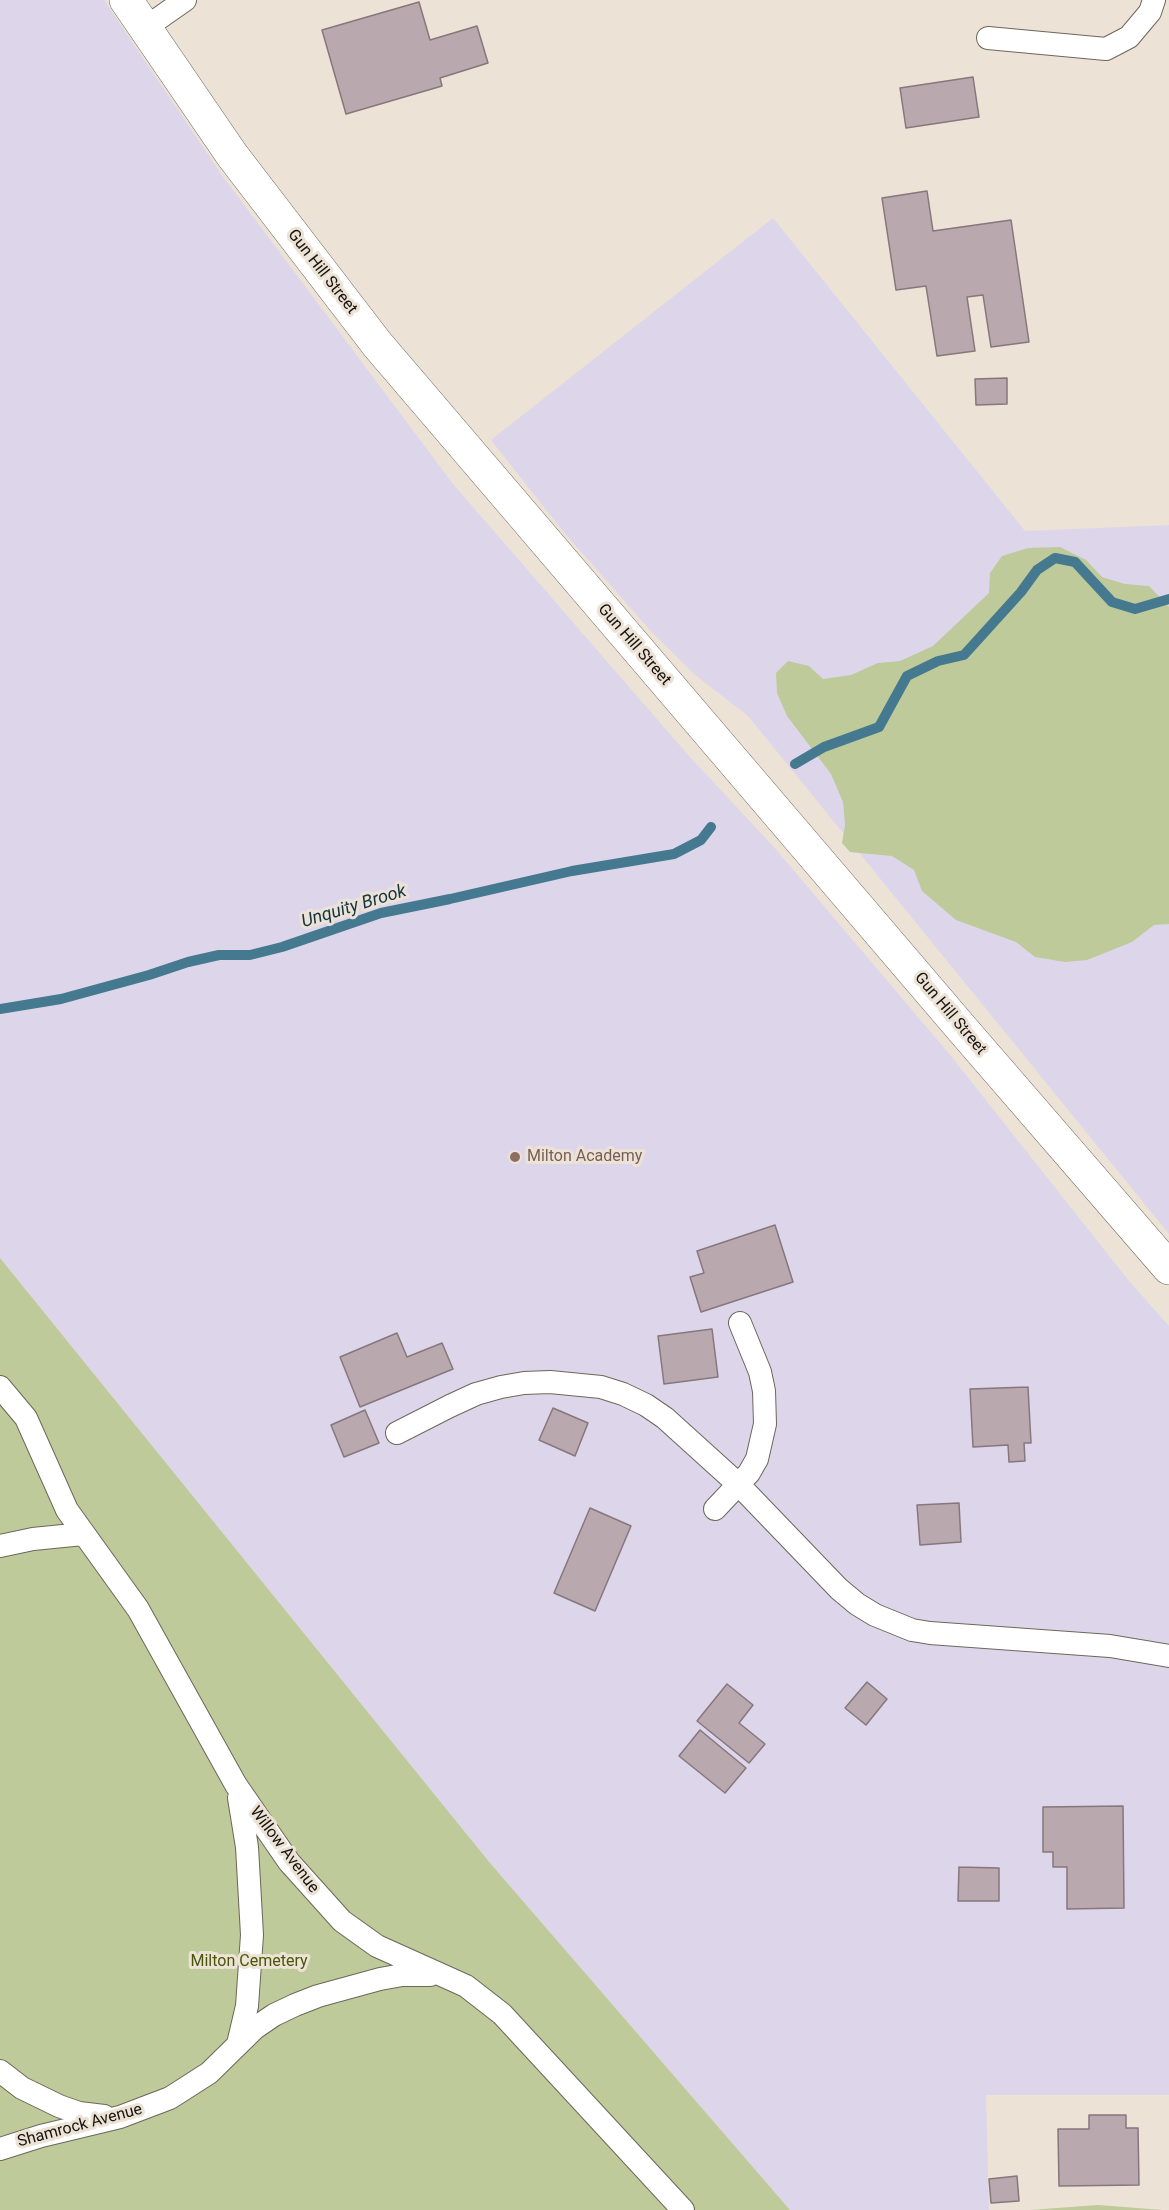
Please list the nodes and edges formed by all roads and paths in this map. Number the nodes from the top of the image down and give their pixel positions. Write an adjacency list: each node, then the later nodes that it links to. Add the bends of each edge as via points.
1 (126, 0): 4 (street, Gun Hill Street)
2 (185, 0): 4 (lane)
3 (1154, 0): 5 (lane, via 1150,12 1129,37 1106,49)
4 (145, 28): 6 (street, Gun Hill Street, via 232,155 377,344)
5 (988, 38)
6 (1169, 1268)
7 (740, 1323): 10 (lane, via 760,1372 766,1408 757,1458)
8 (0, 1387): 12 (lane, Willow Avenue, via 26,1418 56,1488)
9 (397, 1433): 10 (lane, via 476,1394 501,1387 550,1382 584,1385 623,1394 645,1405 711,1457)
10 (739, 1485): 11 (lane); 14 (lane, via 839,1589 894,1624 947,1635 1110,1646)
11 (715, 1509)
12 (83, 1534): 13 (lane); 15 (lane, Willow Avenue, via 138,1609)
13 (0, 1546)
14 (1169, 1656)
15 (236, 1785): 16 (lane, Willow Avenue, via 284,1855 342,1921 398,1957); 17 (lane, via 248,1846 252,1909 249,1981)
16 (447, 1976): 17 (lane, Shamrock Avenue, via 402,1975 318,1996 274,2015); 21 (lane, Willow Avenue, via 502,2014)
17 (238, 2044): 19 (lane, Shamrock Avenue, via 190,2087)
18 (0, 2071): 19 (lane, via 22,2088 59,2106 97,2116)
19 (120, 2117): 20 (lane, Shamrock Avenue)
20 (0, 2149)
21 (683, 2210)

